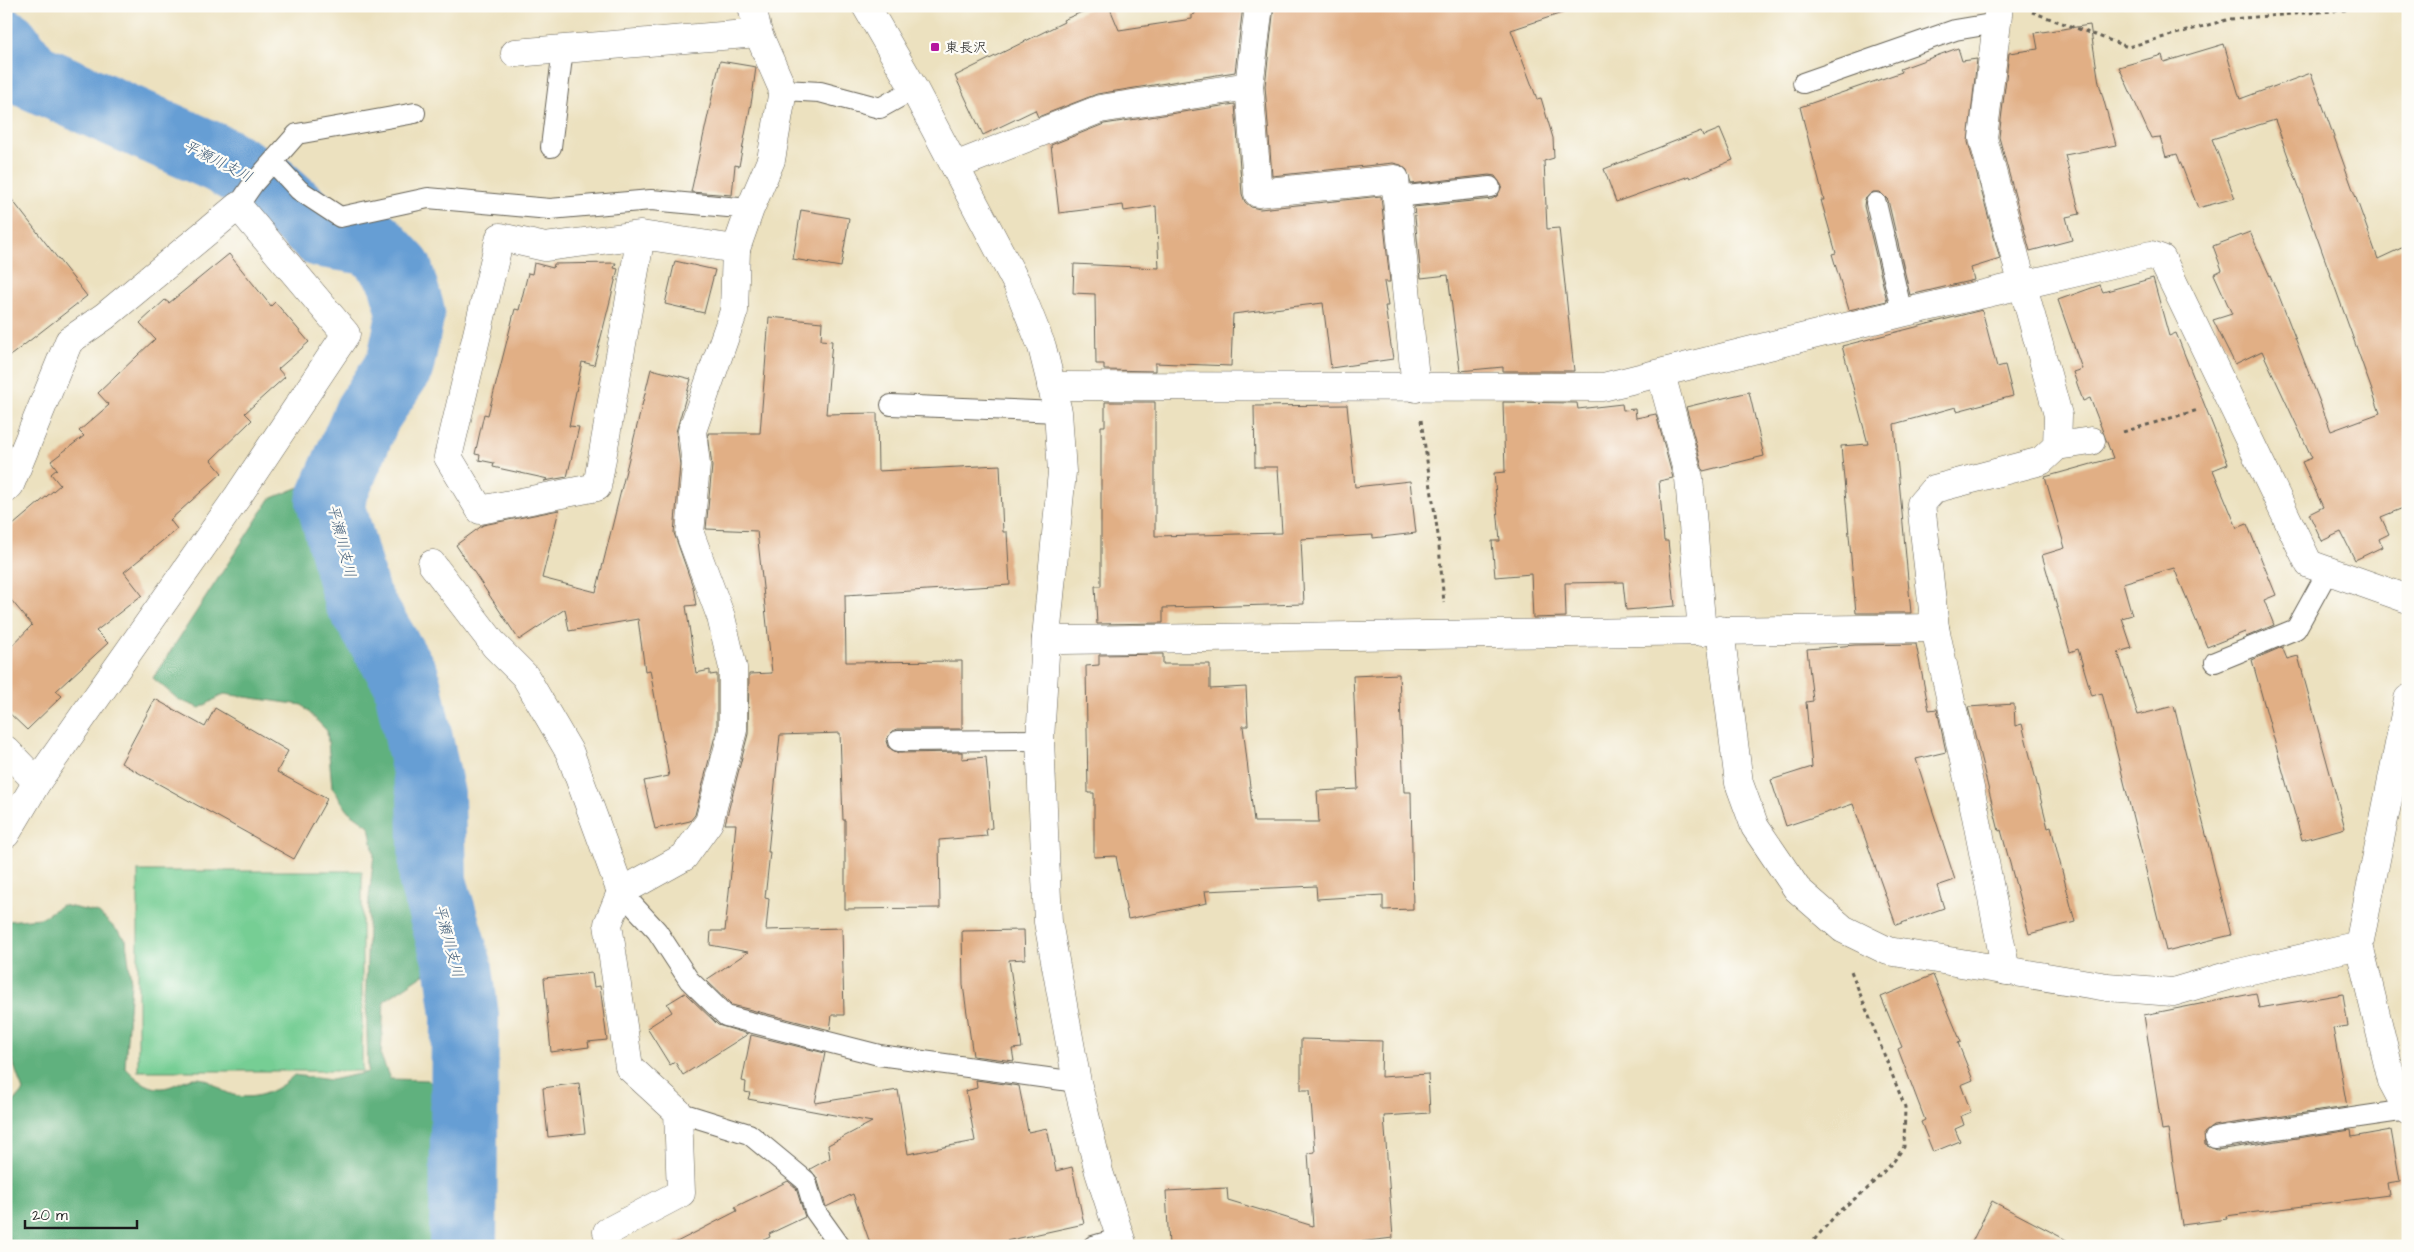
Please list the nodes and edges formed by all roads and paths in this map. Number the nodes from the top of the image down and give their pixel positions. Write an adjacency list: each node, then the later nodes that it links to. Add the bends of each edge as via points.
1 (752, 6): 6 (street)
2 (866, 6): 11 (street)
3 (1259, 6): 10 (street)
4 (2349, 6): 5 (path, via 2345,10 2230,19 2128,47)
5 (2007, 13): 9 (lane); 24 (street, via 1983,138)
6 (758, 33): 7 (street); 12 (street)
7 (563, 49): 8 (street); 14 (lane)
8 (515, 53)
9 (1803, 83)
10 (1249, 86): 16 (street, via 1100,109); 18 (street, via 1258,192 1395,179)
11 (914, 89): 12 (lane, via 880,108 820,92); 16 (street)
12 (783, 90): 21 (street, via 770,160)
13 (415, 112): 15 (lane, via 297,134)
14 (551, 147)
15 (273, 162): 20 (lane); 21 (lane, via 299,190 340,217 428,198 550,209 651,200)
16 (955, 166): 27 (street, via 1017,284 1042,346)
17 (1490, 187): 18 (lane)
18 (1397, 198): 28 (street)
19 (1876, 203): 25 (lane)
20 (238, 206): 35 (street, via 105,316 69,341); 49 (street, via 346,334 238,496)
21 (750, 209): 23 (street)
22 (641, 235): 22 (street, via 545,247 500,237 448,457 480,510 597,487); 23 (street)
23 (736, 249): 51 (street, via 734,311 692,430 696,466 690,534 721,616 733,668 733,730 709,822 684,857)
24 (2021, 285): 25 (street); 34 (street, via 2058,415); 38 (street, via 2151,256 2162,259 2309,564)
25 (1902, 313): 26 (street)
26 (1661, 374): 28 (street, via 1603,387); 41 (street, via 1688,478)
27 (1051, 386): 28 (street); 31 (street)
28 (1416, 388): 42 (path, via 1438,535)
29 (891, 405): 31 (lane)
30 (2203, 409): 32 (path)
31 (1058, 412): 43 (street, via 1062,472)
32 (2118, 434)
33 (2091, 441): 34 (street)
34 (2057, 446): 40 (street, via 2042,461 1934,489 1921,504)
35 (14, 451): 36 (street, via 10,484)
36 (6, 489)
37 (432, 564): 51 (street, via 495,646 525,676 570,754)
38 (2328, 571): 39 (street); 44 (lane, via 2296,629)
39 (2408, 599)
40 (1935, 628): 41 (street); 54 (street)
41 (1711, 631): 42 (street); 52 (street, via 1739,783 1755,827 1797,889)
42 (1446, 636): 43 (street)
43 (1046, 638): 46 (street)
44 (2215, 662)
45 (2408, 698): 53 (street)
46 (1040, 740): 47 (lane); 55 (street, via 1048,922)
47 (898, 741)
48 (6, 750): 49 (street)
49 (37, 782): 50 (street)
50 (6, 834)
51 (621, 892): 55 (lane, via 658,931 689,980 726,1016 879,1055); 57 (street, via 608,924 629,1067)
52 (1843, 929): 54 (street, via 1888,951); 63 (path, via 1846,958 1905,1106 1904,1147)
53 (2359, 945): 54 (street, via 2172,992 2107,987); 56 (street, via 2392,1080)
54 (2006, 971)
55 (1077, 1082): 60 (street, via 1099,1172)
56 (2408, 1110): 58 (lane)
57 (678, 1112): 59 (street, via 682,1193); 61 (lane, via 749,1134 806,1181 815,1211)
58 (2215, 1138)
59 (607, 1232)
60 (1121, 1242): 62 (lane)
61 (840, 1246)
62 (1093, 1246)
63 (1809, 1246)

